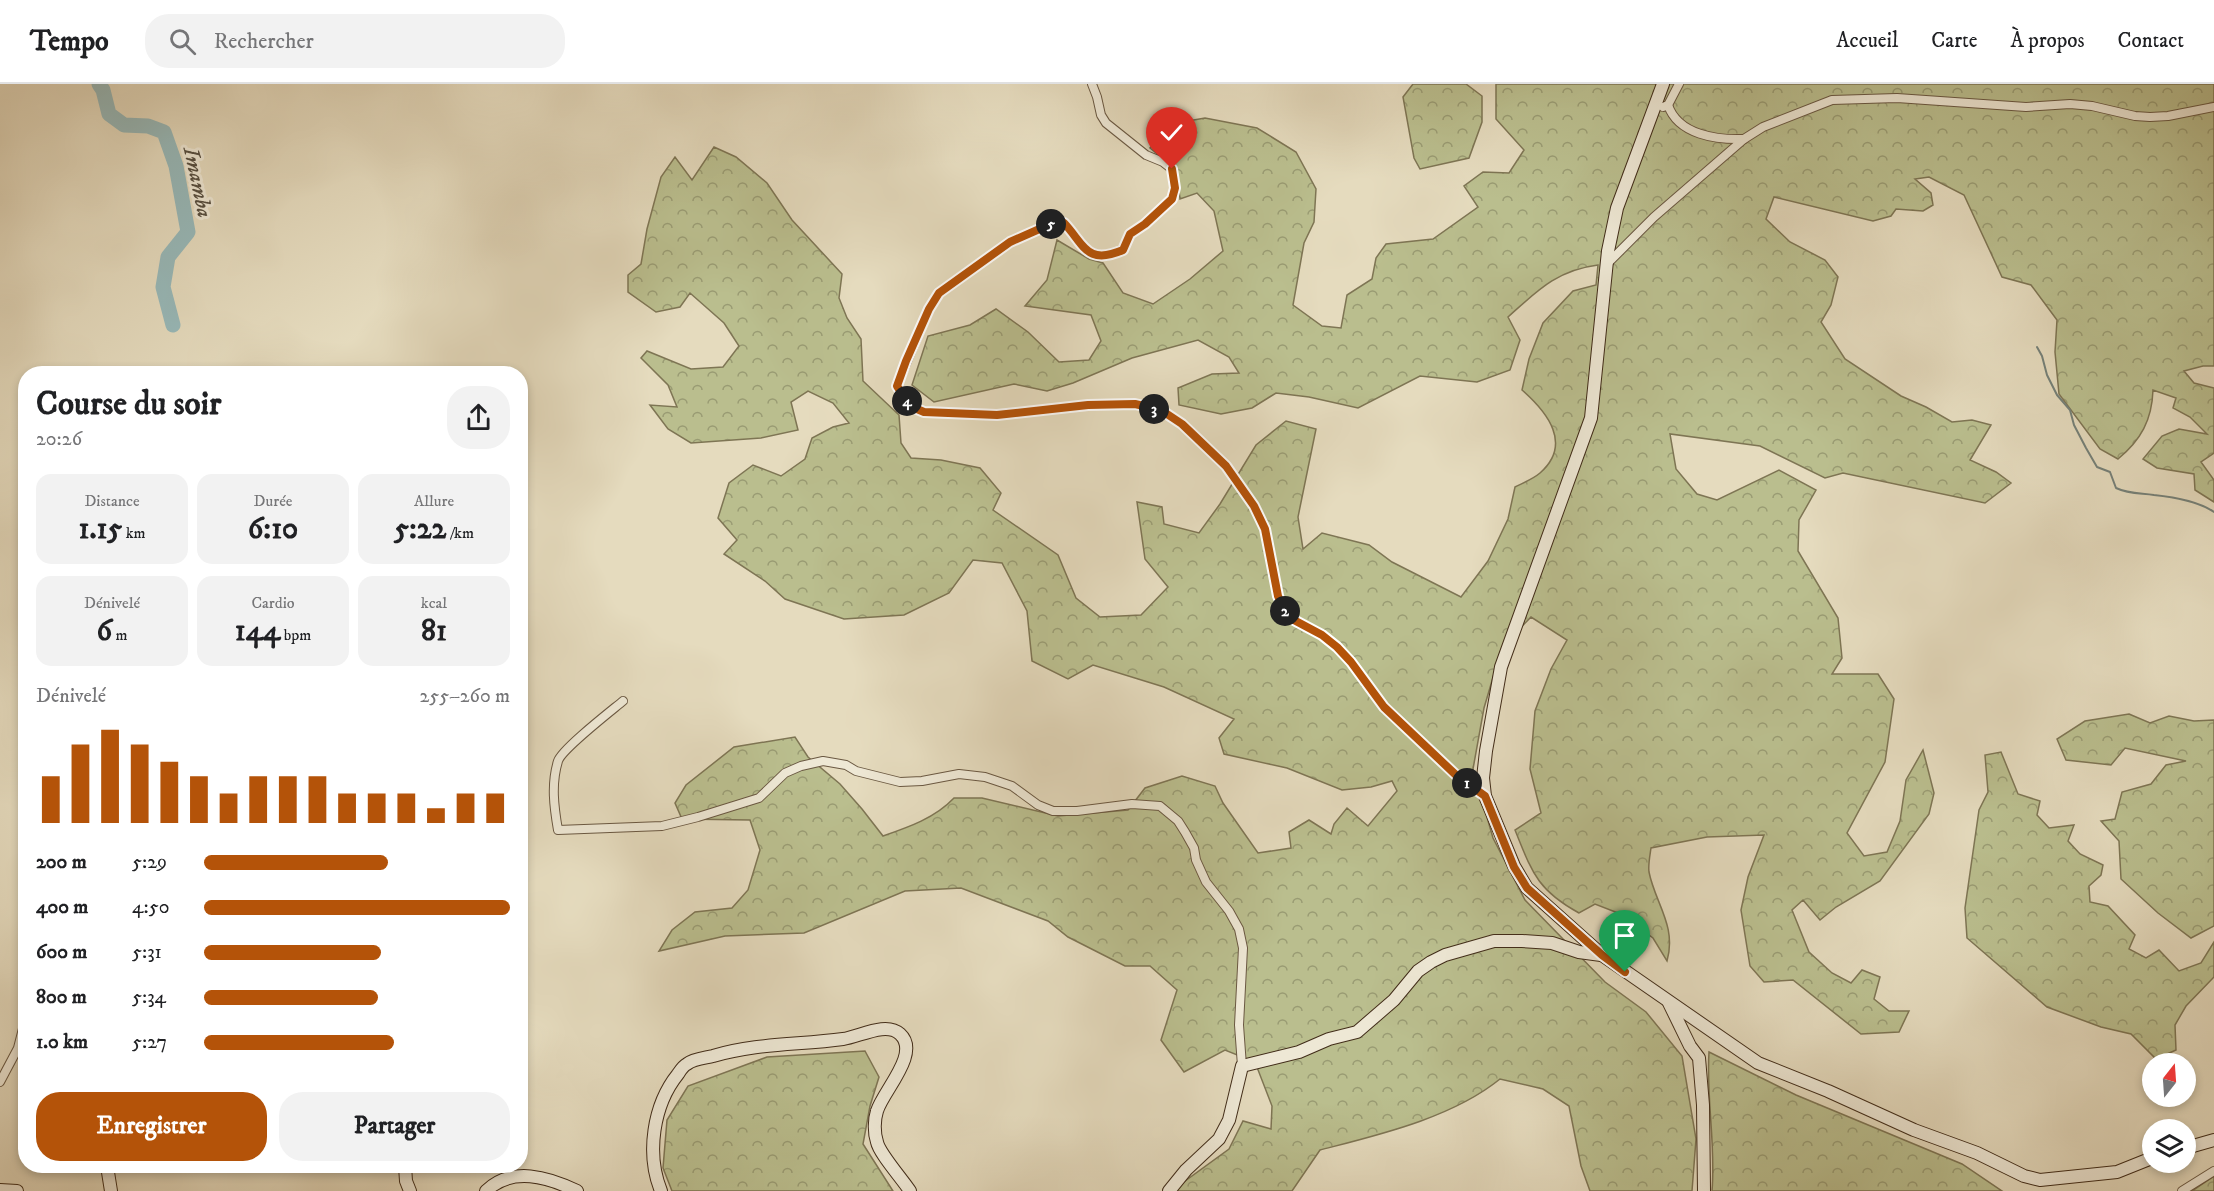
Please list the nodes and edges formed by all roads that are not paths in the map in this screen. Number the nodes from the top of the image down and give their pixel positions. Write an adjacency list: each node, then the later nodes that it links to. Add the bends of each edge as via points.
1 (1092, 84): 10 (street, via 1106,123 1146,155 1172,169 1172,199 1130,234 1123,250 1114,254 1089,253 1064,223 1053,223 998,249 934,300 897,386 910,406 924,412 997,415 1135,404 1161,410 1182,424 1226,466 1254,506 1265,529 1284,610 1337,647 1384,707 1457,776)
2 (1663, 84): 6 (street)
3 (1679, 84): 4 (street)
4 (1668, 105): 6 (street); 7 (street, via 1671,113 1689,129 1726,140)
5 (2214, 107): 7 (street, via 2169,116 2135,117 2092,105 2025,107 1844,98 1821,103)
6 (1654, 111): 8 (street, via 1617,208)
7 (1744, 138): 8 (street)
8 (1606, 265): 10 (street, via 1591,418 1501,667 1486,751)
9 (623, 701): 14 (street, via 559,758 553,798 558,830 662,826 698,817 759,798 785,773 823,761 900,782 959,774 985,777 1012,786 1053,811 1132,804 1160,806 1178,821 1194,848 1202,877 1239,929 1243,948 1239,1025)
10 (1485, 796): 11 (street, via 1514,867 1527,888)
11 (1602, 955): 12 (street); 14 (street, via 1552,943 1522,941 1494,942 1445,955 1418,971 1394,1000 1357,1032 1299,1052)
12 (1668, 1002): 18 (street, via 1758,1063 2024,1176 2040,1180 2117,1173); 31 (street, via 1699,1058 1704,1105)
13 (18, 1048): 15 (street)
14 (1242, 1065): 30 (street, via 1229,1120 1219,1139)
15 (0, 1082)
16 (2214, 1140): 17 (street)
17 (2196, 1145)
18 (2142, 1162)
19 (2214, 1171): 32 (street)
20 (108, 1173): 24 (street)
21 (405, 1173): 25 (street)
22 (0, 1190): 23 (street)
23 (17, 1191)
24 (111, 1191)
25 (410, 1191)
26 (486, 1191): 27 (street, via 503,1178 526,1175)
27 (577, 1191)
28 (661, 1191): 29 (street, via 655,1163 657,1120 667,1090 686,1064 753,1046 845,1038 889,1029 897,1031 907,1046 905,1059 877,1108 877,1144)
29 (910, 1191)
30 (1169, 1191)
31 (1704, 1191)
32 (2182, 1191)

